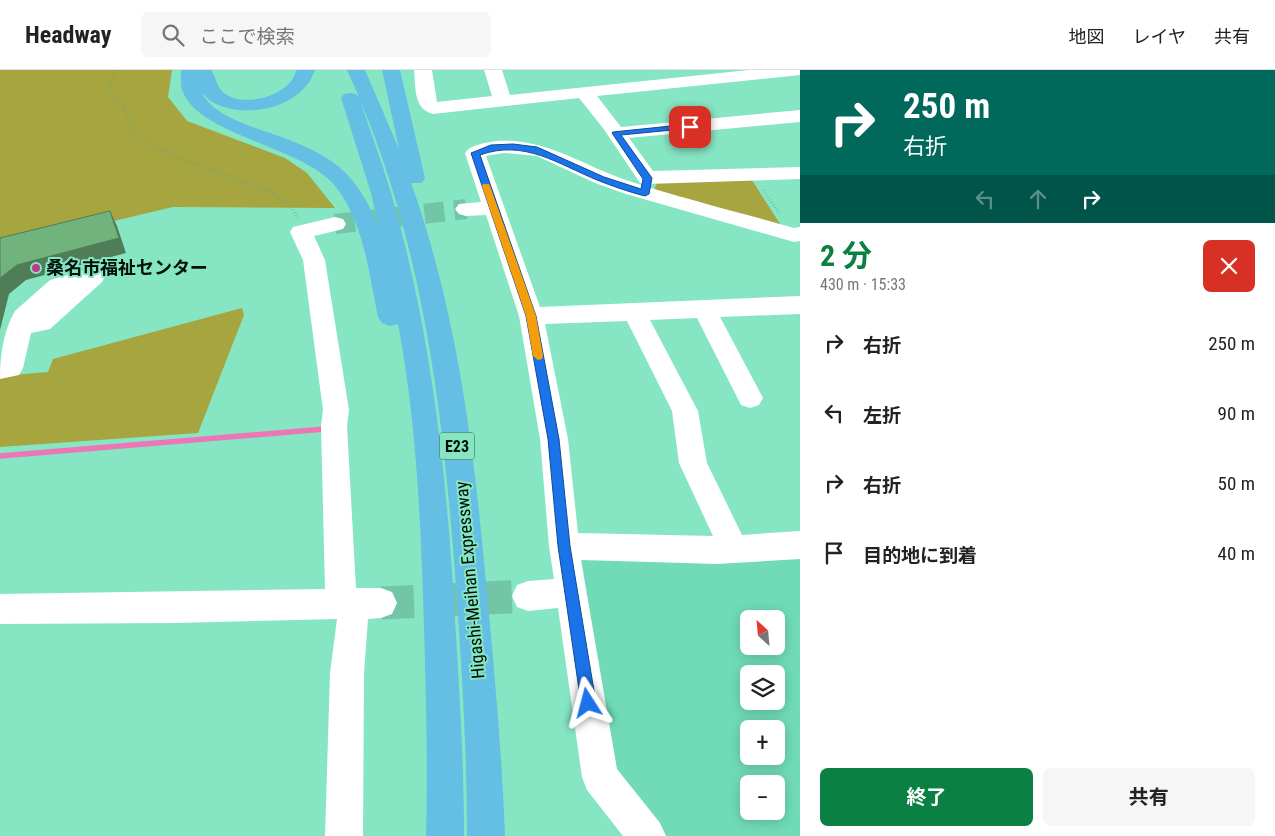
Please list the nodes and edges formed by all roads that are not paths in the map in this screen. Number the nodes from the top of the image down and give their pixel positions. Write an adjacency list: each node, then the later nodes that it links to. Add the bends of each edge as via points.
1 (190, 70): 31 (highway, via 189,82 195,96 201,106 216,118 302,152 329,168 350,192 368,229 392,323)
2 (206, 70): 3 (highway, via 206,84 218,98 244,105 264,104 281,98 300,82)
3 (306, 70)
4 (337, 70): 31 (highway, Higashi-Meihan Expressway / E23, via 350,97 381,193 408,317)
5 (356, 70): 30 (highway, Higashi-Meihan Expressway / E23, via 387,142 420,250)
6 (391, 70): 30 (highway, via 446,326)
7 (423, 70): 14 (street, via 427,103 433,108)
8 (493, 70): 14 (street)
9 (627, 70): 11 (street)
10 (790, 71): 11 (street); 12 (street)
11 (639, 87): 13 (street)
12 (800, 90)
13 (584, 93): 14 (street); 16 (street)
14 (503, 101)
15 (800, 116): 16 (street)
16 (616, 133): 18 (street)
17 (800, 173): 18 (street)
18 (646, 186): 19 (street, via 601,179 537,150 491,148 475,153); 22 (street)
19 (493, 208): 20 (street); 26 (street)
20 (466, 209)
21 (335, 224): 37 (street, via 298,227 314,260 330,362 336,410 334,426)
22 (797, 234)
23 (800, 305): 24 (street)
24 (704, 309): 25 (street); 29 (street)
25 (634, 312): 26 (street); 34 (street, via 685,411 693,462)
26 (531, 316): 33 (street, via 554,439)
27 (21, 325): 28 (street, via 10,368)
28 (0, 369)
29 (750, 398)
30 (455, 426): 41 (highway, Higashi-Meihan Expressway / E23, via 469,551)
31 (426, 431): 40 (highway, Higashi-Meihan Expressway / E23, via 436,532)
32 (800, 545): 34 (street)
33 (564, 546): 34 (street); 35 (street)
34 (734, 549)
35 (572, 592): 36 (street); 42 (street, via 600,777)
36 (528, 596)
37 (359, 604): 38 (street); 39 (street, via 347,673)
38 (0, 609)
39 (344, 836)
40 (446, 836)
41 (486, 836)
42 (646, 836)

